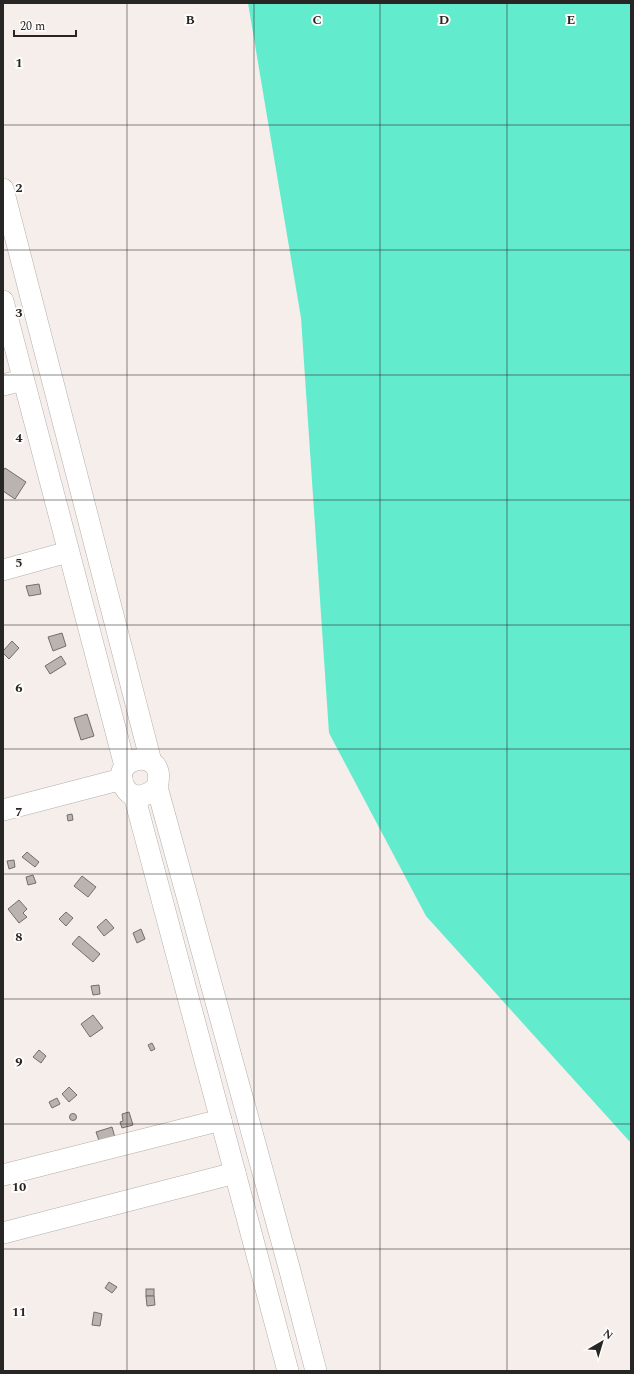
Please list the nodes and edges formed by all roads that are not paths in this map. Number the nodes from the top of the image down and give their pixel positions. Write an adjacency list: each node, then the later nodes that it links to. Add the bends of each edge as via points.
1 (3, 189): 8 (street)
2 (3, 301): 3 (street)
3 (6, 328): 4 (street)
4 (23, 380): 5 (street); 6 (street)
5 (3, 385)
6 (68, 552): 7 (street); 9 (street)
7 (3, 570)
8 (151, 762): 9 (street, via 144,759 130,761); 10 (street, via 159,773)
9 (127, 780): 10 (street, via 142,796 151,793); 11 (street); 12 (street)
10 (157, 787): 17 (street)
11 (3, 810)
12 (221, 1120): 13 (street); 14 (street)
13 (235, 1173): 15 (street); 16 (street)
14 (3, 1175)
15 (3, 1233)
16 (288, 1371)
17 (316, 1371)

